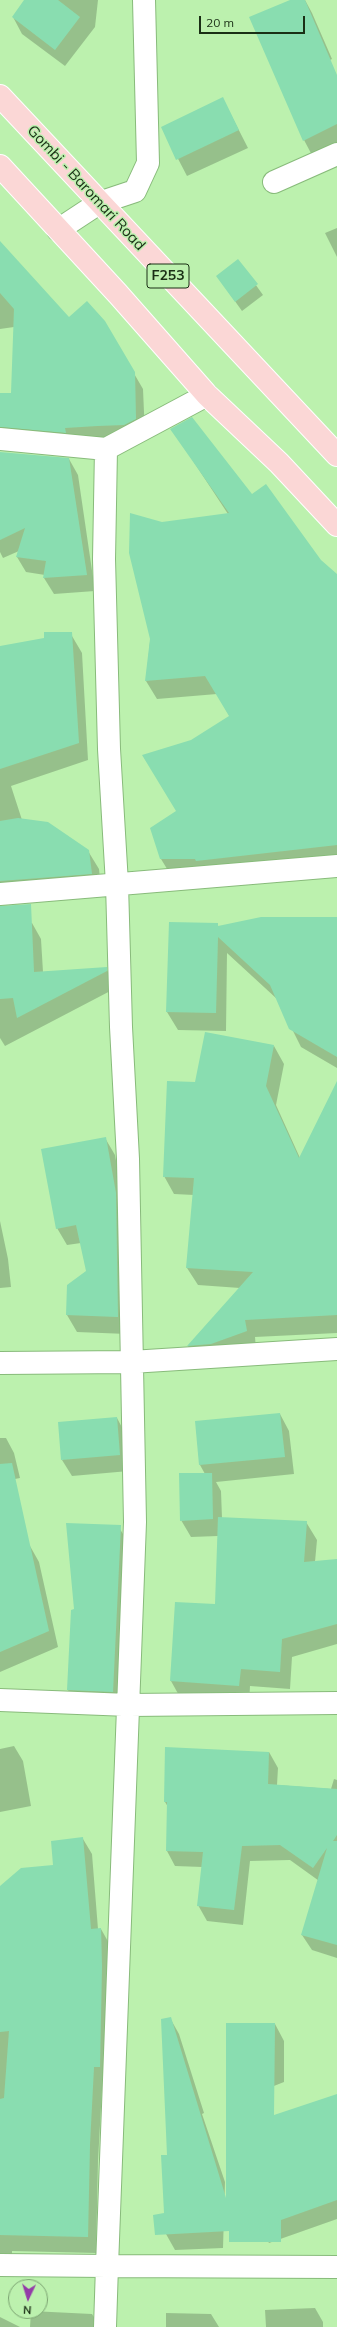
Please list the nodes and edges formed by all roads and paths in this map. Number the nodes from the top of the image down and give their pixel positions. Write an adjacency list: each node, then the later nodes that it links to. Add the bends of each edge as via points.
1 (144, 0): 6 (street, via 148,164 135,192)
2 (0, 96): 6 (main road, Gombi - Baromari Road / F253)
3 (337, 154): 5 (street)
4 (0, 166): 7 (main road)
5 (274, 182)
6 (99, 203): 7 (street); 11 (main road, Gombi - Baromari Road / F253)
7 (58, 230): 8 (main road)
8 (207, 395): 10 (street); 12 (main road, via 279,463)
9 (0, 439): 10 (street)
10 (106, 449): 14 (street, via 104,559 109,749)
11 (337, 455)
12 (337, 525)
13 (337, 866): 14 (street)
14 (117, 884): 15 (street); 17 (street, via 128,1159)
15 (0, 894)
16 (337, 1349): 17 (street)
17 (132, 1362): 18 (street); 21 (street, via 135,1522)
18 (0, 1363)
19 (0, 1700): 21 (street)
20 (337, 1703): 21 (street)
21 (128, 1704): 23 (street)
22 (0, 2265): 23 (street)
23 (107, 2266): 24 (street); 25 (street)
24 (337, 2267)
25 (105, 2327)

